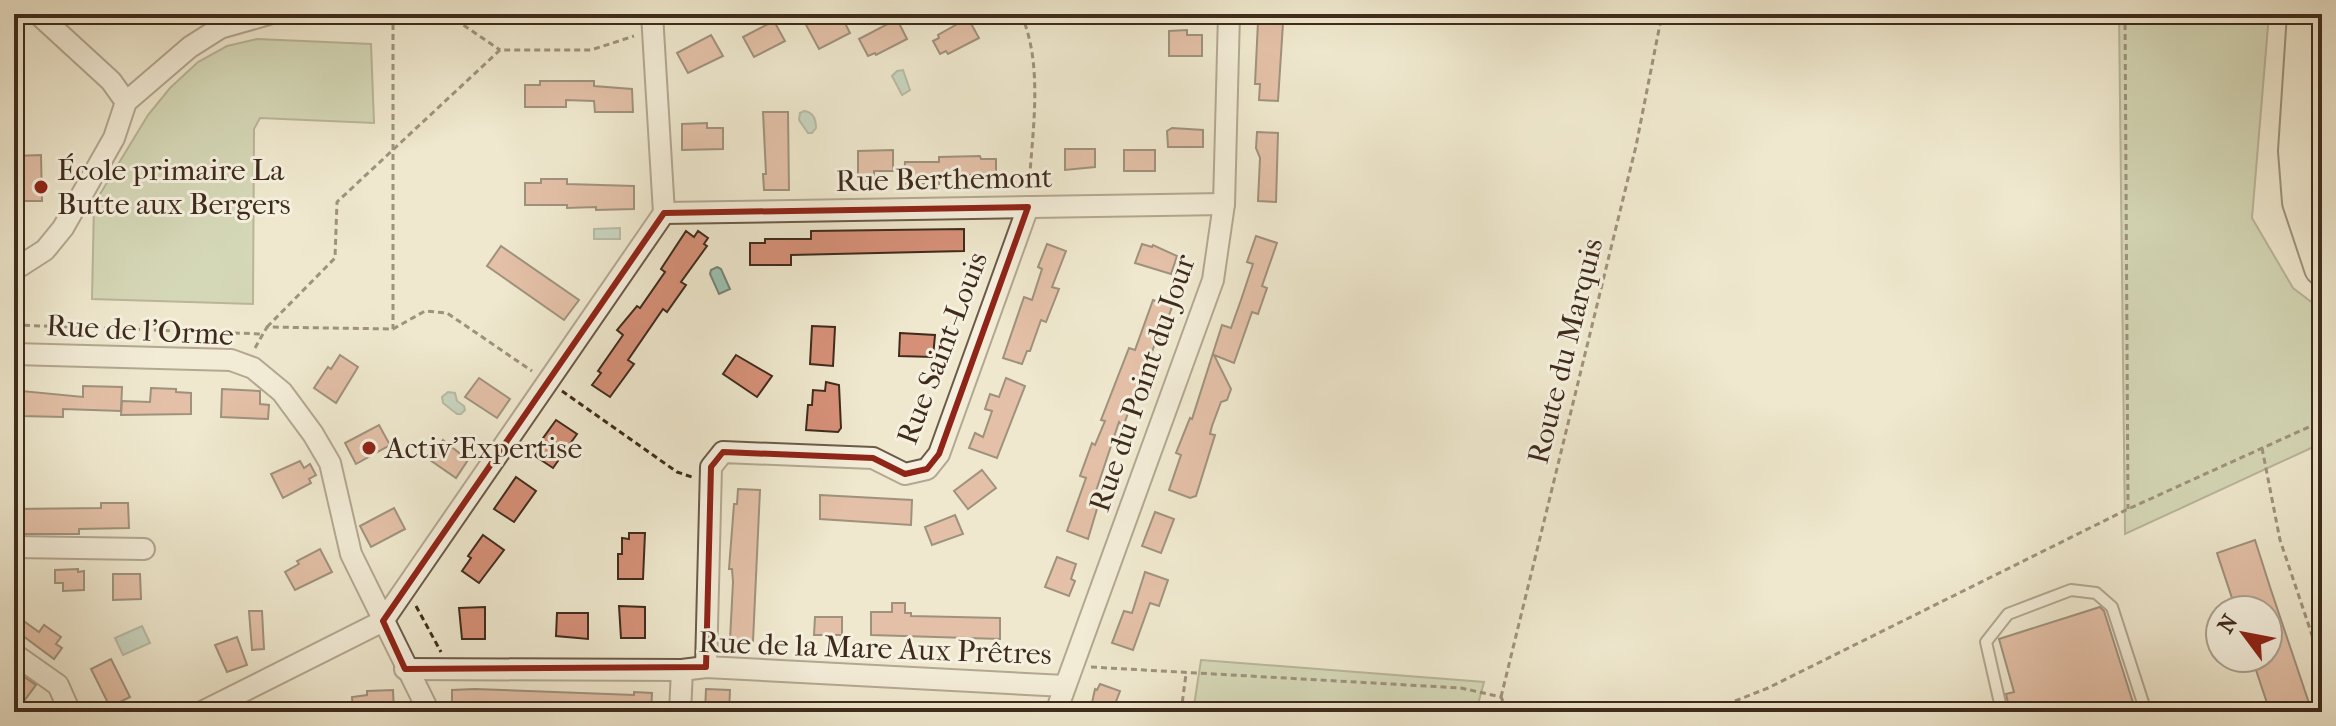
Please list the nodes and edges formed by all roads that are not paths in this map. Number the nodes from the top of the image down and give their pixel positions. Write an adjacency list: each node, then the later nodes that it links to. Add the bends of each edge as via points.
1 (38, 14): 6 (street, via 111,81)
2 (269, 14): 6 (street, via 220,28)
3 (1229, 14): 7 (street, Rue du Point du Jour)
4 (2305, 14): 10 (highway, via 2296,151 2300,202)
5 (652, 22): 9 (street)
6 (126, 102): 11 (street, via 114,138 63,228 45,250)
7 (1224, 204): 8 (street, Rue Berthemont); 20 (street, Rue du Point du Jour, via 1202,316)
8 (1028, 207): 9 (street, Rue Berthemont); 17 (street, Rue Saint-Louis, via 939,454 927,469 905,474 873,458 723,452 711,467)
9 (664, 213): 15 (street)
10 (2322, 268)
11 (14, 270)
12 (14, 354): 15 (street, Rue de l'Orme, via 231,360 253,368 282,392 330,463 351,554)
13 (14, 547): 14 (street)
14 (144, 549)
15 (383, 621): 18 (street, Rue de l'Orme); 21 (street)
16 (14, 654): 22 (street, via 58,685)
17 (706, 667): 19 (street, Rue de la Mare Aux Prêtres); 20 (street, Rue de la Mare Aux Prêtres)
18 (405, 669): 19 (street, Rue de la Mare Aux Prêtres); 23 (street, Rue de l'Orme)
19 (682, 670): 24 (street, Rue de la Mare Aux Prêtres)
20 (1065, 686): 25 (street, Rue du Point du Jour)
21 (215, 709)
22 (70, 712)
23 (429, 712)
24 (680, 712)
25 (1056, 712)
26 (2002, 712): 27 (lane, via 1986,642 2008,614 2071,590 2096,593 2112,607)
27 (2146, 712)

